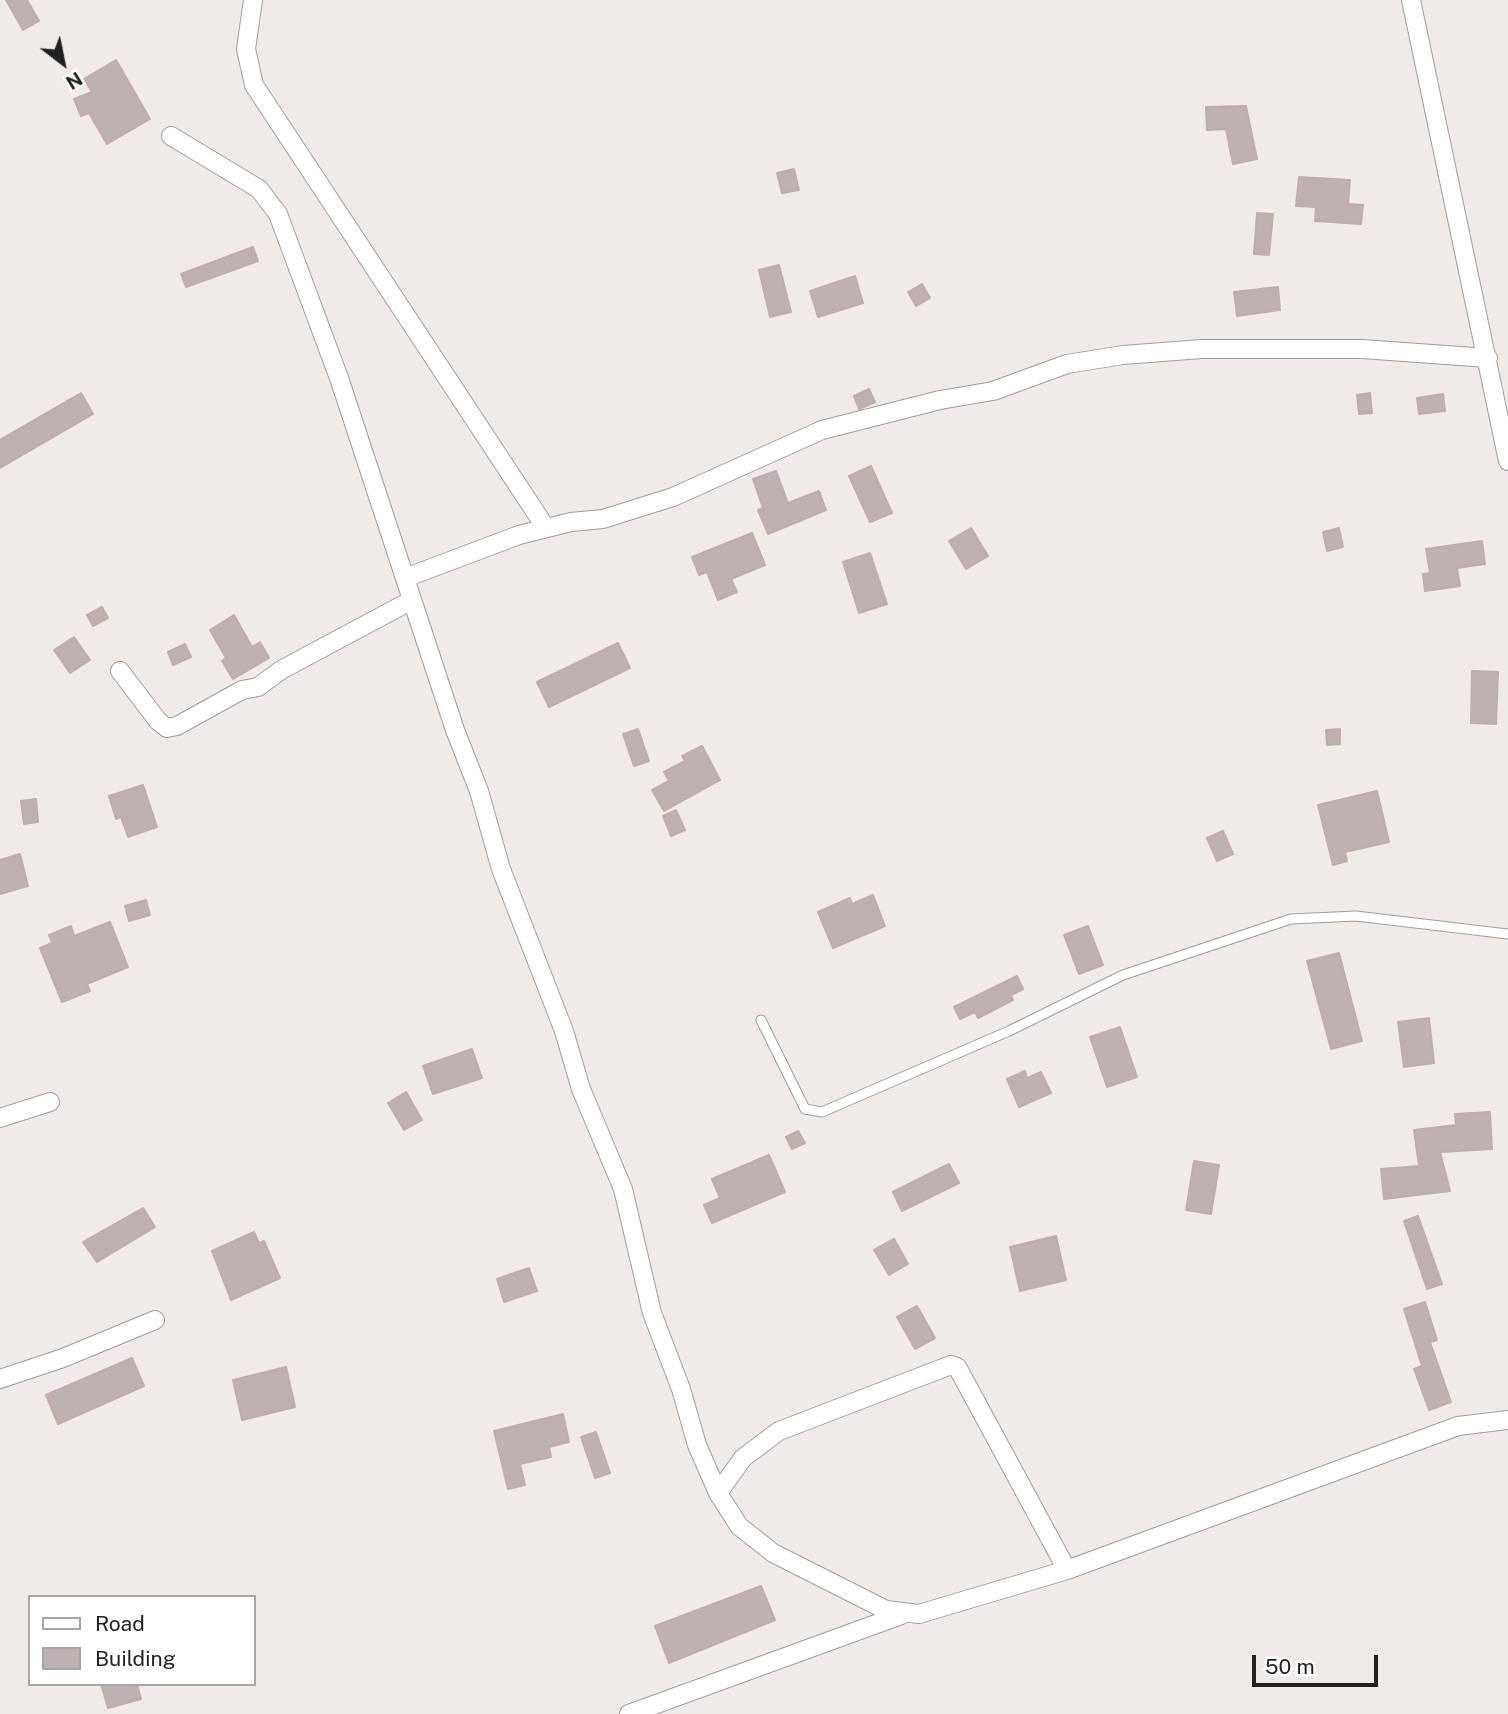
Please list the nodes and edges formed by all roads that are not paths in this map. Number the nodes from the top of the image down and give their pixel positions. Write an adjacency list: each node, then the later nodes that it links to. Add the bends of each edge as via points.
1 (253, 0): 6 (street, via 246,49 254,85)
2 (1411, 0): 4 (street)
3 (171, 136): 7 (street, via 259,189 278,214 339,378)
4 (1488, 358): 5 (street); 6 (street, via 1362,349 1202,349 1067,364 993,391 822,430 673,497 603,519)
5 (1508, 461)
6 (546, 528): 7 (street)
7 (405, 578): 8 (street)
8 (412, 600): 9 (street, via 258,687 242,690 177,726 167,728 158,721); 17 (street, via 480,791 505,879 564,1031 581,1089 623,1189 655,1325)
9 (120, 671)
10 (1508, 934): 11 (lane, via 1356,916 1291,919 1123,975 1009,1031 822,1112 805,1109)
11 (761, 1020)
12 (50, 1102): 13 (street)
13 (0, 1118)
14 (155, 1320): 15 (street)
15 (0, 1378)
16 (1508, 1420): 18 (street, via 1458,1426)
17 (718, 1493): 18 (street, via 743,1458 779,1431 950,1365 961,1374); 19 (street, via 739,1526 773,1553)
18 (1067, 1570): 19 (street, via 938,1609)
19 (901, 1615): 20 (street)
20 (629, 1714)

